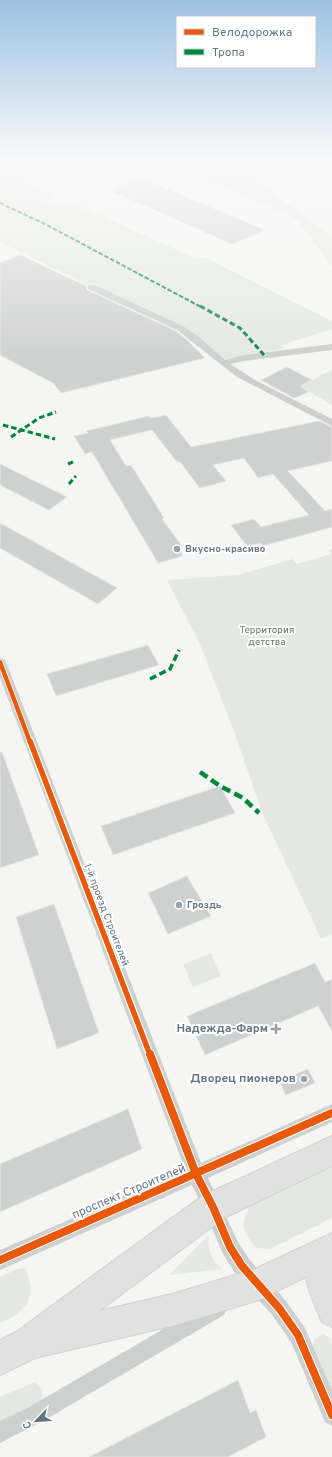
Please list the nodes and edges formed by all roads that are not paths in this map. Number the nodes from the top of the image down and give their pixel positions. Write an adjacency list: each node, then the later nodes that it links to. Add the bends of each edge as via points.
1 (91, 287): 3 (street, via 180,328)
2 (332, 347): 3 (street)
3 (223, 363): 4 (street, via 267,390)
4 (332, 423)
5 (0, 662): 8 (street, 1-й проезд Строителей)
6 (332, 1113): 8 (street, проспект Строителей)
7 (332, 1151): 9 (main road)
8 (196, 1174): 9 (street, 1-й проезд Строителей); 11 (street, проспект Строителей)
9 (213, 1207): 12 (street, 1-й проезд Строителей, via 230,1247); 14 (main road)
10 (326, 1251): 12 (main road); 13 (street, via 320,1280)
11 (0, 1260)
12 (258, 1284): 14 (main road, via 172,1310); 16 (street, 1-й проезд Строителей, via 298,1335); 17 (street, via 36,1414)
13 (332, 1312)
14 (28, 1344): 15 (main road)
15 (0, 1358)
16 (332, 1415)
17 (0, 1432)

